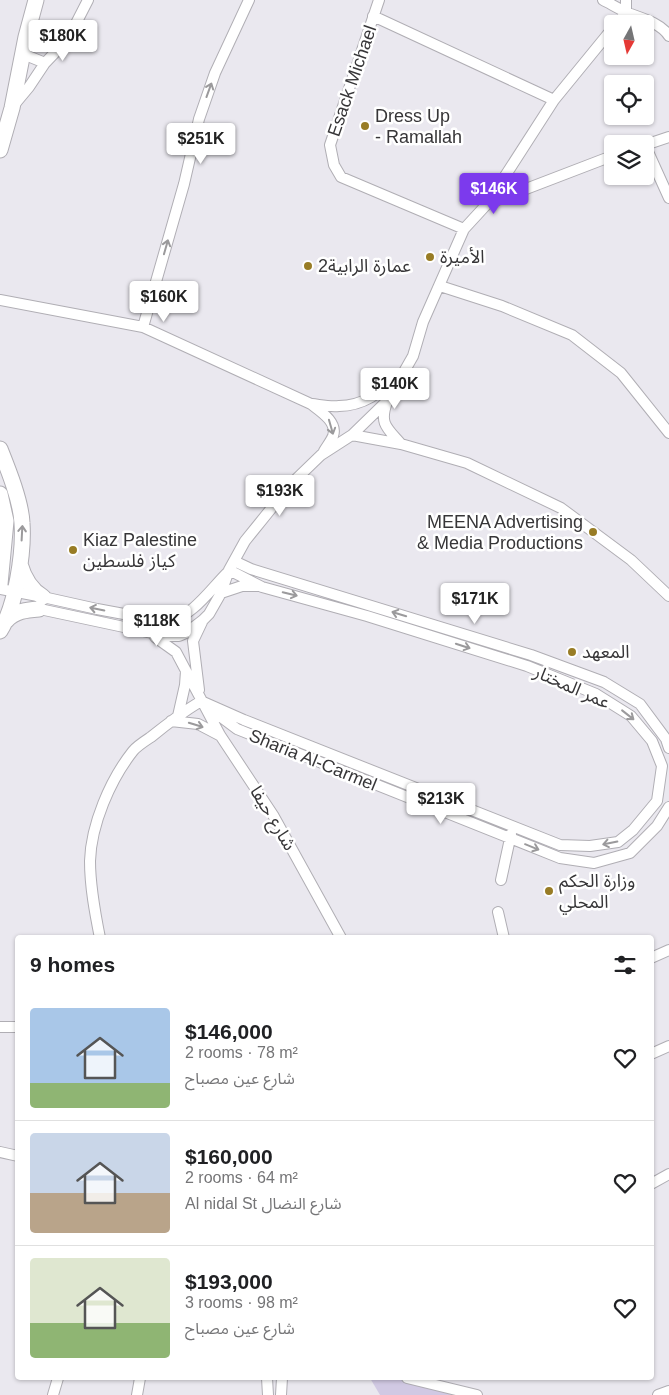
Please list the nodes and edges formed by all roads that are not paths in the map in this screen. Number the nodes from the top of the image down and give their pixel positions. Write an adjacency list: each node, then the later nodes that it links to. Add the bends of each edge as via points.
1 (36, 0): 12 (main road)
2 (88, 0): 13 (street, via 68,39)
3 (249, 0): 26 (street, one-way to 3, via 199,119 215,73)
4 (379, 0): 9 (street, Esack Michael)
5 (603, 0): 7 (street)
6 (626, 0): 7 (street)
7 (626, 12): 8 (street); 10 (street, via 651,22)
8 (624, 15)
9 (374, 16): 14 (street); 23 (street, Esack Michael, via 330,145 334,165 341,177)
10 (669, 36)
11 (604, 39): 14 (street)
12 (23, 54): 13 (street); 15 (main road)
13 (45, 63): 15 (street)
14 (554, 100): 22 (street)
15 (12, 108): 18 (main road)
16 (669, 136): 17 (street)
17 (654, 142)
18 (0, 150)
19 (604, 159): 22 (street)
20 (654, 165): 21 (street)
21 (669, 198)
22 (487, 204): 23 (street)
23 (464, 229): 24 (street)
24 (440, 286): 27 (street); 30 (street, via 502,306 572,335 621,373)
25 (0, 300): 26 (street)
26 (143, 327): 29 (street)
27 (422, 329): 28 (street, via 413,356); 29 (street, via 390,384 374,396 341,406)
28 (388, 400): 31 (street); 32 (street, via 383,414 386,426)
29 (310, 404): 34 (street, one-way to 34, via 328,419 333,428 333,436)
30 (669, 432)
31 (352, 435): 32 (street); 34 (street)
32 (401, 444): 42 (street, via 467,463 560,508 631,560)
33 (0, 449): 36 (main road, one-way to 33, via 22,522)
34 (321, 455): 37 (street, via 266,514)
35 (0, 494): 38 (main road, via 6,521)
36 (20, 564): 41 (main road); 43 (main road, via 23,577)
37 (232, 566): 39 (street, عمر المختار); 40 (street); 44 (street, via 185,614); 54 (street, one-way to 37, via 640,704 604,682 531,655 251,569)
38 (0, 584)
39 (262, 587): 40 (street, via 242,586); 55 (street, عمر المختار, one-way to 55, via 527,666 596,694 631,716 652,741 662,766)
40 (221, 593): 47 (street)
41 (6, 596): 43 (street); 45 (main road)
42 (669, 596)
43 (41, 603): 44 (street, one-way to 43); 45 (main road, via 10,616); 46 (street)
44 (167, 622): 47 (street)
45 (3, 626)
46 (145, 631): 47 (street); 48 (street, شارع حيفا, via 176,652)
47 (190, 637): 49 (street)
48 (186, 670): 49 (street, شارع حيفا); 50 (street, via 185,685)
49 (201, 701): 50 (street); 51 (street, Sharia Al-Carmel); 52 (street, شارع حيفا); 57 (street, عمر المختار)
50 (174, 718): 52 (street, one-way to 52, via 198,724); 61 (street, via 134,750 110,788 101,811 90,860)
51 (236, 729): 53 (street, via 227,735); 58 (street, Sharia Al-Carmel)
52 (220, 736): 53 (street, شارع حيفا)
53 (228, 748): 62 (street, شارع حيفا, via 273,815)
54 (669, 748)
55 (664, 785): 57 (street, عمر المختار, one-way to 57, via 657,801 633,830 618,842 590,846 560,845)
56 (669, 807): 58 (street, Sharia Al-Carmel, one-way to 56, via 560,858 594,863 630,853 657,826)
57 (511, 825): 58 (street)
58 (511, 839): 59 (street)
59 (500, 880)
60 (498, 912): 63 (street)
61 (100, 935)
62 (339, 935)
63 (503, 935)
64 (669, 950): 65 (street)
65 (654, 957)
66 (0, 1026): 67 (street)
67 (15, 1027)
68 (669, 1046): 69 (street)
69 (654, 1053)
70 (0, 1152): 71 (street)
71 (15, 1155)
72 (669, 1174): 73 (street)
73 (654, 1182)
74 (57, 1380): 81 (street)
75 (140, 1380): 82 (street)
76 (267, 1380): 83 (street)
77 (284, 1380): 79 (street)
78 (415, 1380): 84 (street)
79 (281, 1393)
80 (669, 1394): 85 (street)
81 (53, 1395)
82 (137, 1395)
83 (268, 1395)
84 (476, 1395)
85 (658, 1395)

